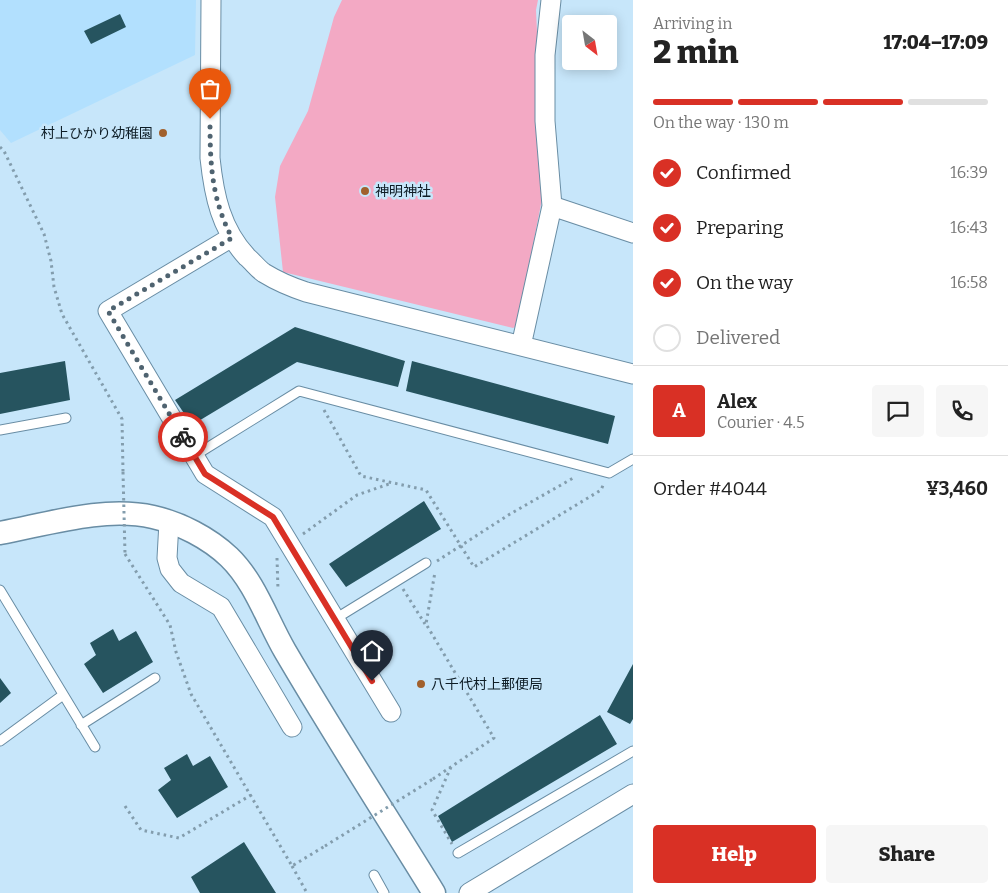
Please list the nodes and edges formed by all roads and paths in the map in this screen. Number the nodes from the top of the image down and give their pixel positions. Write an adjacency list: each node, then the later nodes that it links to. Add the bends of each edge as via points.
1 (211, 0): 6 (street, via 212,183 218,208)
2 (551, 0): 4 (street, via 544,55)
3 (0, 146): 38 (path, bridge, via 44,234 62,314 122,419 125,554 170,625 191,694)
4 (552, 206): 5 (street); 7 (street)
5 (633, 233)
6 (232, 238): 7 (street, via 262,272 282,284); 12 (street, via 108,311)
7 (521, 346): 8 (street)
8 (633, 374)
9 (315, 395): 12 (lane, via 299,391); 14 (lane); 16 (path, via 361,476)
10 (66, 418): 11 (lane)
11 (0, 430)
12 (194, 456): 19 (street, via 205,474 273,517)
13 (633, 459): 15 (lane)
14 (590, 468): 15 (lane); 20 (path)
15 (609, 473): 20 (path, via 601,490 474,567)
16 (392, 482): 19 (path, via 357,495); 20 (path, via 426,490)
17 (169, 522): 18 (street, via 116,513); 32 (street, via 166,558 170,569 180,583 221,607); 45 (street, via 212,543 230,557 246,578 285,650)
18 (0, 533)
19 (289, 544): 26 (street)
20 (462, 546): 21 (path)
21 (437, 562)
22 (426, 563): 24 (lane)
23 (435, 571): 27 (path)
24 (397, 581): 26 (lane); 27 (path)
25 (0, 590): 29 (lane)
26 (335, 619): 30 (street)
27 (426, 624): 36 (path, via 494,738)
28 (156, 678): 31 (lane)
29 (63, 695): 31 (lane); 33 (lane)
30 (391, 712)
31 (81, 725): 34 (lane)
32 (292, 727)
33 (0, 741)
34 (95, 747)
35 (633, 751): 40 (lane)
36 (452, 767): 40 (path, via 432,810); 41 (path, bridge)
37 (633, 794): 46 (street)
38 (251, 795): 39 (path, via 179,838 142,830); 41 (path)
39 (124, 806)
40 (458, 853)
41 (292, 866): 43 (path)
42 (374, 874): 44 (lane)
43 (307, 893)
44 (384, 893)
45 (434, 893)
46 (469, 893)

